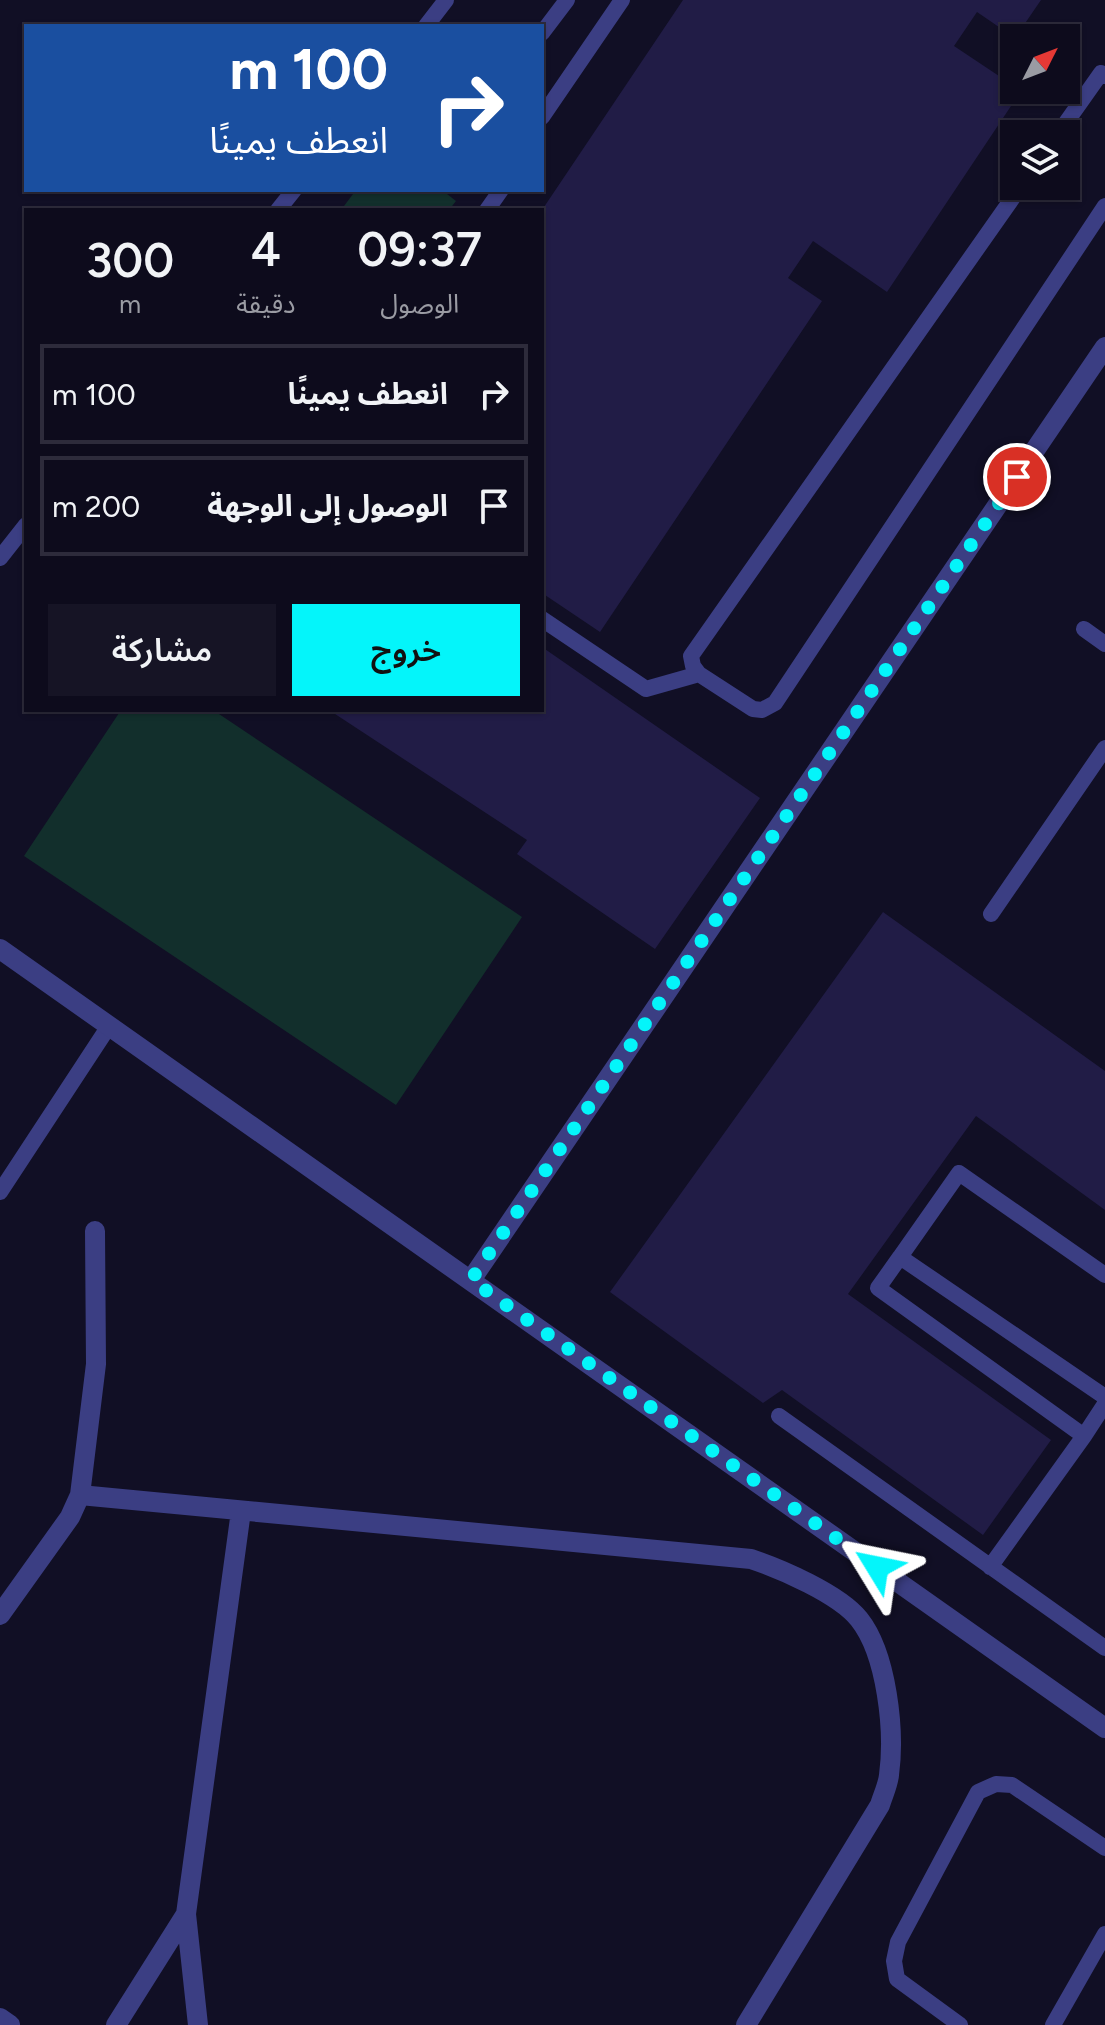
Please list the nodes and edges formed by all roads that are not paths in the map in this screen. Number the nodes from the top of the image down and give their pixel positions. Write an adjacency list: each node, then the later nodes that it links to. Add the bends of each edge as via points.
1 (446, 0): 4 (lane)
2 (567, 0): 5 (lane)
3 (622, 0): 7 (lane)
4 (428, 24)
5 (544, 30)
6 (1105, 76): 8 (lane, via 1101,73)
7 (544, 114)
8 (1068, 120)
9 (292, 192): 12 (lane)
10 (1011, 200): 19 (lane, via 691,656)
11 (1105, 206): 19 (lane, via 775,703 753,709)
12 (280, 208)
13 (1105, 347): 28 (street)
14 (24, 528): 15 (lane)
15 (0, 558)
16 (544, 620): 19 (lane, via 646,689)
17 (1084, 629): 18 (lane)
18 (1105, 644)
19 (699, 674)
20 (1105, 748): 21 (lane)
21 (991, 914)
22 (0, 949): 23 (street)
23 (109, 1026): 24 (lane); 28 (street)
24 (0, 1192)
25 (95, 1231): 33 (street, via 96,1364)
26 (900, 1257): 27 (lane, via 959,1173); 29 (lane); 32 (lane, via 878,1288)
27 (1105, 1275)
28 (471, 1280): 38 (street)
29 (1105, 1397)
30 (1105, 1404): 32 (lane)
31 (779, 1416): 35 (lane)
32 (1084, 1436): 35 (lane)
33 (80, 1495): 34 (street); 36 (street)
34 (241, 1511): 40 (street); 46 (street, via 751,1559 788,1572 858,1618 881,1671 890,1732 889,1775 880,1805)
35 (990, 1567): 37 (lane)
36 (0, 1615)
37 (1105, 1648)
38 (1105, 1728)
39 (1105, 1848): 47 (lane, via 1012,1785 996,1784 978,1792 898,1942 894,1961 897,1979)
40 (186, 1914): 44 (street); 45 (street)
41 (1105, 1934): 48 (lane)
42 (0, 2018): 43 (street)
43 (10, 2025)
44 (116, 2025)
45 (198, 2025)
46 (746, 2025)
47 (960, 2025)
48 (1053, 2025)

